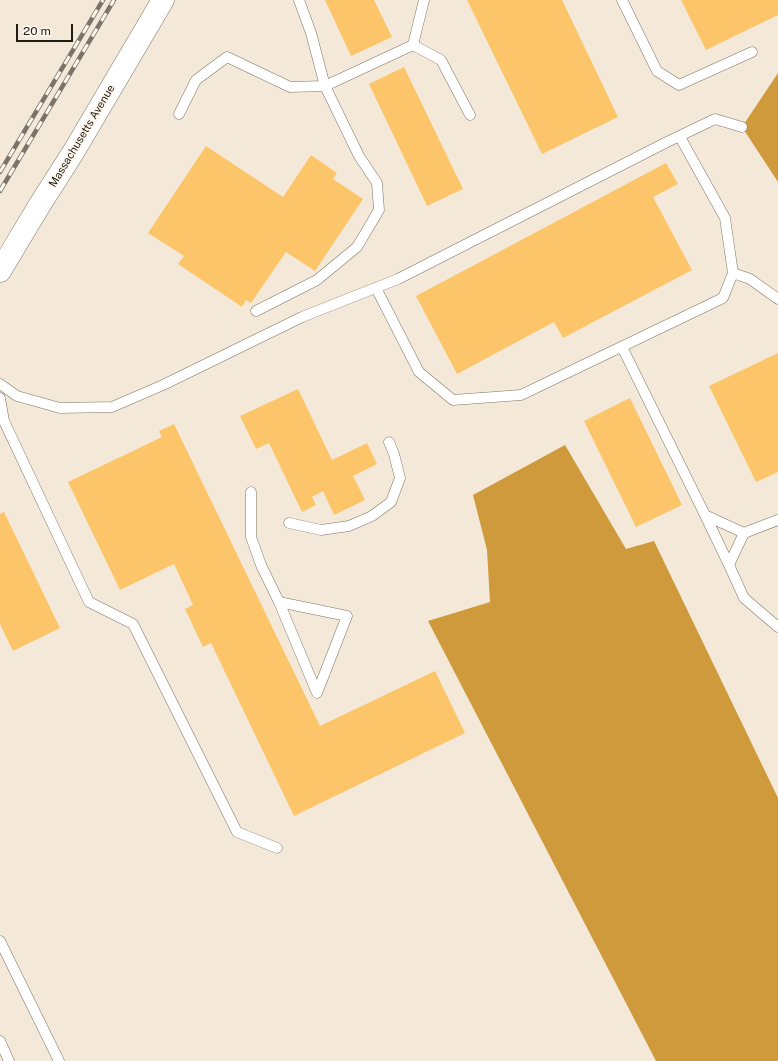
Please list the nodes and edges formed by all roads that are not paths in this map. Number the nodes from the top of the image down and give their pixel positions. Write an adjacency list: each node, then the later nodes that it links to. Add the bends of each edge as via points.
1 (163, 0): 12 (main road, Massachusetts Avenue, via 74,152)
2 (300, 0): 7 (lane)
3 (424, 0): 5 (lane)
4 (622, 0): 6 (lane, via 657,71 679,85)
5 (413, 45): 7 (lane); 9 (lane, via 441,60)
6 (752, 52)
7 (325, 86): 8 (lane, via 290,87 227,57 196,80); 16 (lane, via 359,156 377,183 380,210 357,247 317,280)
8 (179, 114)
9 (470, 115)
10 (742, 127): 11 (lane, via 715,119)
11 (680, 137): 13 (lane, via 725,218); 14 (lane)
12 (0, 271)
13 (733, 273): 15 (lane, via 750,278); 17 (lane, via 723,298)
14 (376, 288): 17 (lane, via 419,372 453,400 521,395); 18 (lane, via 302,317 112,407 60,408 17,396)
15 (778, 299)
16 (256, 310)
17 (622, 347): 22 (lane)
18 (0, 384)
19 (0, 398): 29 (lane, via 4,421 89,602 133,624 237,832)
20 (389, 442): 24 (lane, via 400,478 391,502 372,516 348,526 321,530)
21 (251, 492): 27 (lane, via 251,537)
22 (705, 515): 25 (lane); 26 (lane)
23 (778, 520): 25 (lane)
24 (289, 523)
25 (744, 533): 26 (lane)
26 (729, 565): 28 (lane, via 744,598)
27 (279, 602): 27 (lane, via 347,616 317,693 311,679)
28 (778, 626)
29 (277, 848)
30 (0, 940): 33 (lane)
31 (0, 1042): 32 (lane)
32 (9, 1061)
33 (59, 1061)

